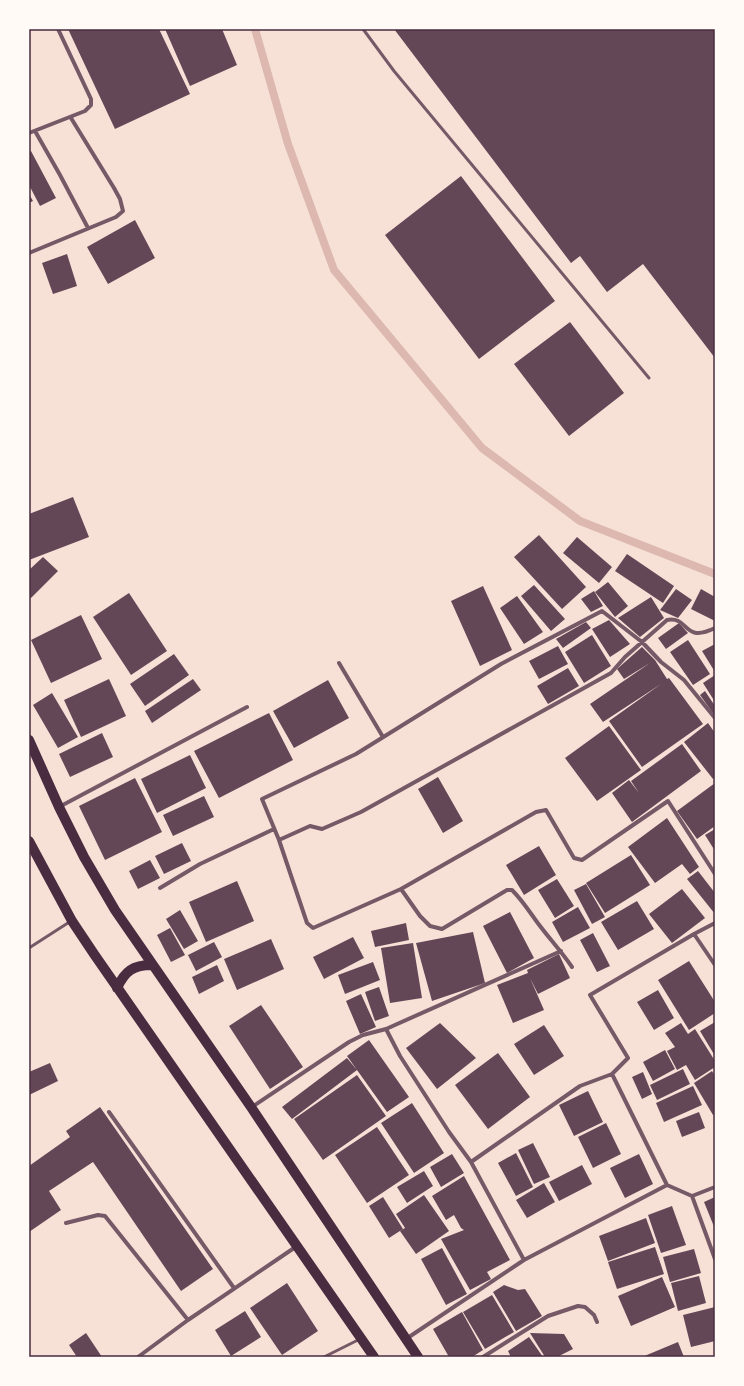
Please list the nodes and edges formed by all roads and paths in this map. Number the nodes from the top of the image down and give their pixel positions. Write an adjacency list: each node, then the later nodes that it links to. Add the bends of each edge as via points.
1 (58, 29): 3 (street, via 92,105)
2 (363, 29): 8 (lane, via 404,84)
3 (70, 118): 4 (street); 6 (street, via 114,188 123,211 116,217)
4 (35, 131): 5 (street); 6 (street)
5 (29, 133)
6 (88, 228): 7 (street)
7 (29, 253)
8 (648, 378)
9 (715, 628): 10 (street, via 695,634 679,621 668,620)
10 (642, 642): 13 (street, via 661,662 684,680); 14 (street, via 602,611 501,664); 18 (street, via 611,673 360,812 322,829 310,826)
11 (339, 663): 14 (street)
12 (247, 707): 16 (street)
13 (715, 718)
14 (383, 737): 17 (street, via 356,754 262,799)
15 (29, 740): 16 (main road)
16 (59, 807): 28 (main road, via 92,871)
17 (274, 829): 18 (street); 21 (street, via 200,864)
18 (279, 840): 22 (street, via 307,923 313,928)
19 (29, 841): 23 (main road)
20 (715, 874): 22 (street, via 668,801 582,860 574,858 546,810 536,812)
21 (160, 888)
22 (401, 889): 27 (street, via 430,926 442,929 507,890 512,890 522,899)
23 (72, 921): 26 (lane); 31 (main road)
24 (715, 923): 25 (street)
25 (694, 934): 29 (street); 33 (street, via 590,995 628,1058)
26 (29, 948)
27 (561, 951): 30 (street); 32 (street)
28 (152, 965): 31 (main road, via 130,969 122,977); 34 (main road)
29 (715, 965)
30 (572, 967)
31 (118, 988): 41 (main road)
32 (386, 1029): 34 (street, via 349,1042); 36 (street, via 400,1056)
33 (612, 1074): 36 (street, via 580,1086); 37 (street)
34 (251, 1107): 48 (main road)
35 (109, 1112): 44 (street)
36 (471, 1162): 43 (street)
37 (667, 1185): 39 (street); 43 (street)
38 (715, 1188): 39 (street)
39 (692, 1196): 42 (street)
40 (66, 1223): 45 (street, via 98,1215 105,1216)
41 (297, 1246): 44 (street); 47 (main road)
42 (715, 1259)
43 (524, 1260): 48 (street)
44 (234, 1288): 45 (street)
45 (188, 1320): 49 (street)
46 (597, 1322): 53 (street, via 585,1307 578,1306 548,1316)
47 (362, 1338): 50 (lane); 51 (main road)
48 (405, 1340): 52 (main road)
49 (138, 1357)
50 (324, 1357)
51 (374, 1357)
52 (418, 1357)
53 (483, 1357)

